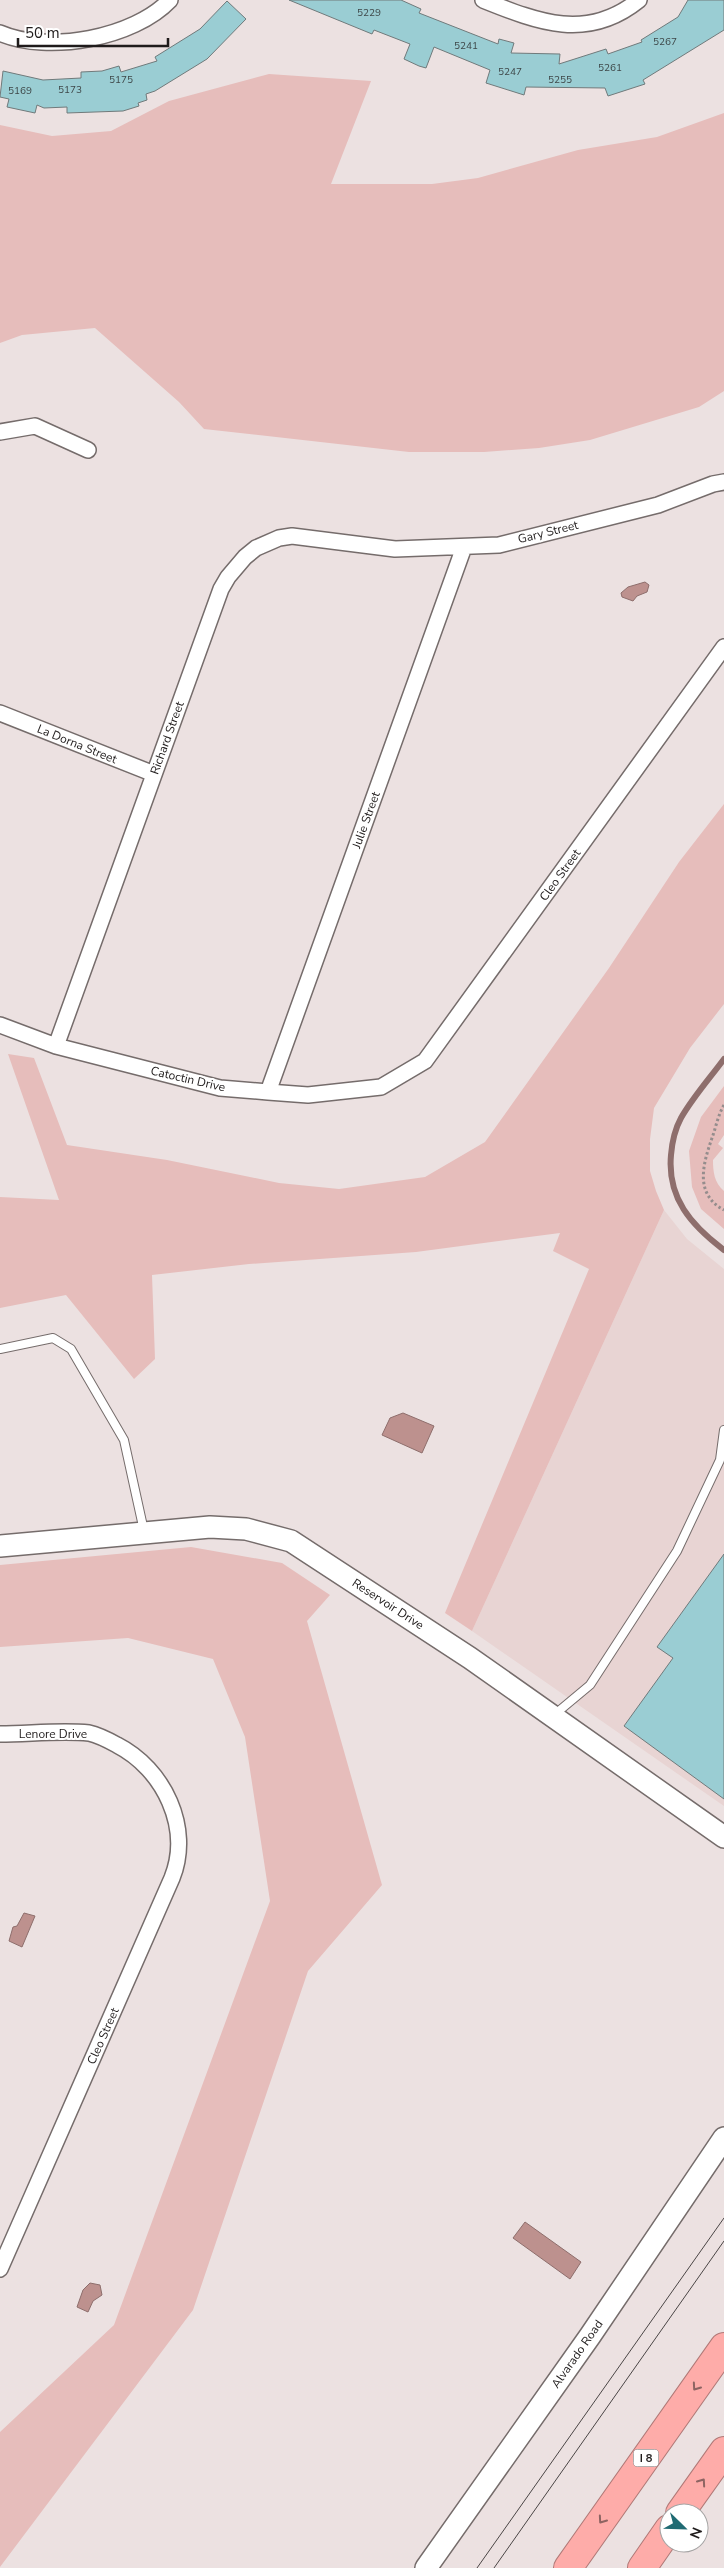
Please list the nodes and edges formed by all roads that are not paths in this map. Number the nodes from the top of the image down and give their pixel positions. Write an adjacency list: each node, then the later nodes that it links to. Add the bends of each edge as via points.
1 (170, 0): 4 (street, via 158,12 132,27 84,41 16,40)
2 (484, 0): 3 (street, via 531,19 560,25 599,21)
3 (639, 0)
4 (0, 33)
5 (0, 432): 6 (street, via 35,426)
6 (88, 450)
7 (724, 482): 9 (street, Gary Street, via 658,506 499,544)
8 (367, 546): 9 (street, Gary Street, via 395,549); 12 (street, Richard Street, via 292,536 262,546 236,566 221,589)
9 (464, 547): 16 (street, Julie Street)
10 (724, 647): 15 (street, Cleo Street, via 425,1061)
11 (0, 713): 12 (street, La Dorna Street)
12 (154, 774): 14 (street, Richard Street)
13 (0, 1025): 14 (street, Catoctin Drive)
14 (56, 1046): 16 (street, Catoctin Drive, via 220,1088)
15 (381, 1087): 16 (street, Catoctin Drive, via 308,1095)
16 (268, 1092)
17 (0, 1349): 21 (lane, via 52,1338 71,1349 124,1440)
18 (724, 1430): 19 (lane)
19 (722, 1461): 20 (lane)
20 (720, 1470): 24 (lane, via 677,1551)
21 (144, 1533): 22 (street, Reservoir Drive); 25 (street, Reservoir Drive, via 210,1527 246,1529 292,1541)
22 (0, 1546)
23 (604, 1646): 24 (lane)
24 (613, 1650): 25 (lane, via 590,1685)
25 (552, 1716): 28 (street, Reservoir Drive)
26 (0, 1734): 27 (street, Lenore Drive, via 90,1733 137,1758)
27 (169, 1799): 30 (street, Cleo Street, via 179,1836 174,1876)
28 (724, 1837)
29 (724, 2138): 35 (street, Alvarado Road, via 590,2336)
30 (0, 2269)
31 (724, 2347): 36 (highway, I 8, one-way to 36)
32 (724, 2451): 33 (highway, one-way to 32)
33 (687, 2503)
34 (659, 2543): 37 (highway)
35 (426, 2568)
36 (568, 2568)
37 (642, 2568)

